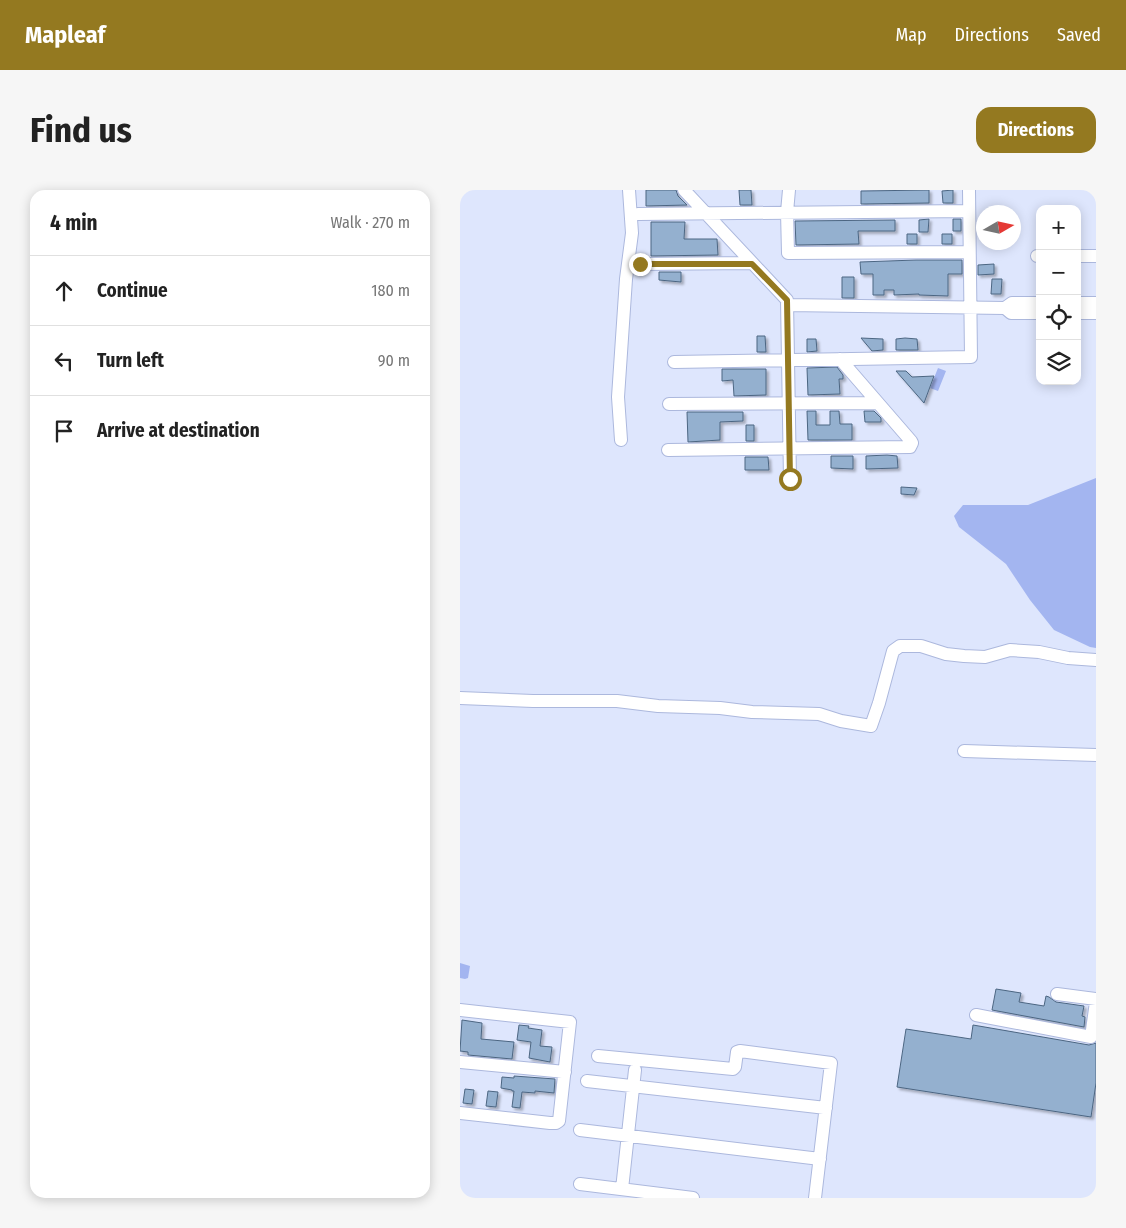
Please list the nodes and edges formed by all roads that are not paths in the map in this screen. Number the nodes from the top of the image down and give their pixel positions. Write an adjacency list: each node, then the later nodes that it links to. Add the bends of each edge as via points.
1 (629, 190): 29 (street, via 632,233 618,397)
2 (684, 190): 7 (street)
3 (790, 190): 6 (street)
4 (969, 190): 5 (street)
5 (969, 211): 6 (street); 9 (street)
6 (787, 212): 7 (street); 9 (street, via 788,253)
7 (706, 213): 8 (street); 13 (street)
8 (638, 214)
9 (970, 252): 18 (street)
10 (1081, 256): 11 (street)
11 (1096, 256)
12 (640, 264): 13 (street)
13 (752, 264): 17 (street, via 787,300)
14 (1036, 303): 19 (street, via 1012,303)
15 (1081, 303): 16 (street)
16 (1096, 303)
17 (787, 305): 18 (street); 24 (street)
18 (970, 307): 19 (street); 23 (street, via 971,357)
19 (1005, 308): 20 (street, via 1011,313)
20 (1036, 313)
21 (1081, 313): 22 (street)
22 (1096, 313)
23 (840, 359): 24 (street); 26 (street)
24 (788, 360): 25 (street); 28 (street)
25 (674, 362)
26 (878, 403): 28 (street); 30 (street, via 911,441 910,447)
27 (668, 404): 28 (street)
28 (789, 404): 30 (street)
29 (621, 440)
30 (790, 449): 31 (street); 32 (street)
31 (668, 450)
32 (790, 479)
33 (1096, 660): 34 (street, via 1010,650 985,657 964,656 921,646 900,646 893,651 871,726 819,714 616,701 533,702)
34 (460, 698)
35 (964, 751): 36 (street)
36 (1096, 755)
37 (1057, 994): 38 (street)
38 (1096, 1000): 41 (street)
39 (460, 1010): 45 (street, via 570,1022)
40 (976, 1015): 41 (street, via 1091,1036)
41 (1094, 1033)
42 (598, 1056): 48 (street, via 733,1069 740,1051 831,1063)
43 (460, 1062): 45 (street)
44 (635, 1070): 47 (street)
45 (564, 1072): 49 (street, via 560,1121 556,1123)
46 (587, 1081): 47 (street)
47 (635, 1087): 48 (street); 51 (street)
48 (826, 1108): 52 (street)
49 (460, 1113)
50 (580, 1130): 51 (street)
51 (629, 1136): 52 (street); 54 (street)
52 (820, 1159): 56 (street)
53 (580, 1184): 54 (street)
54 (622, 1189): 55 (street)
55 (693, 1198)
56 (815, 1198)

